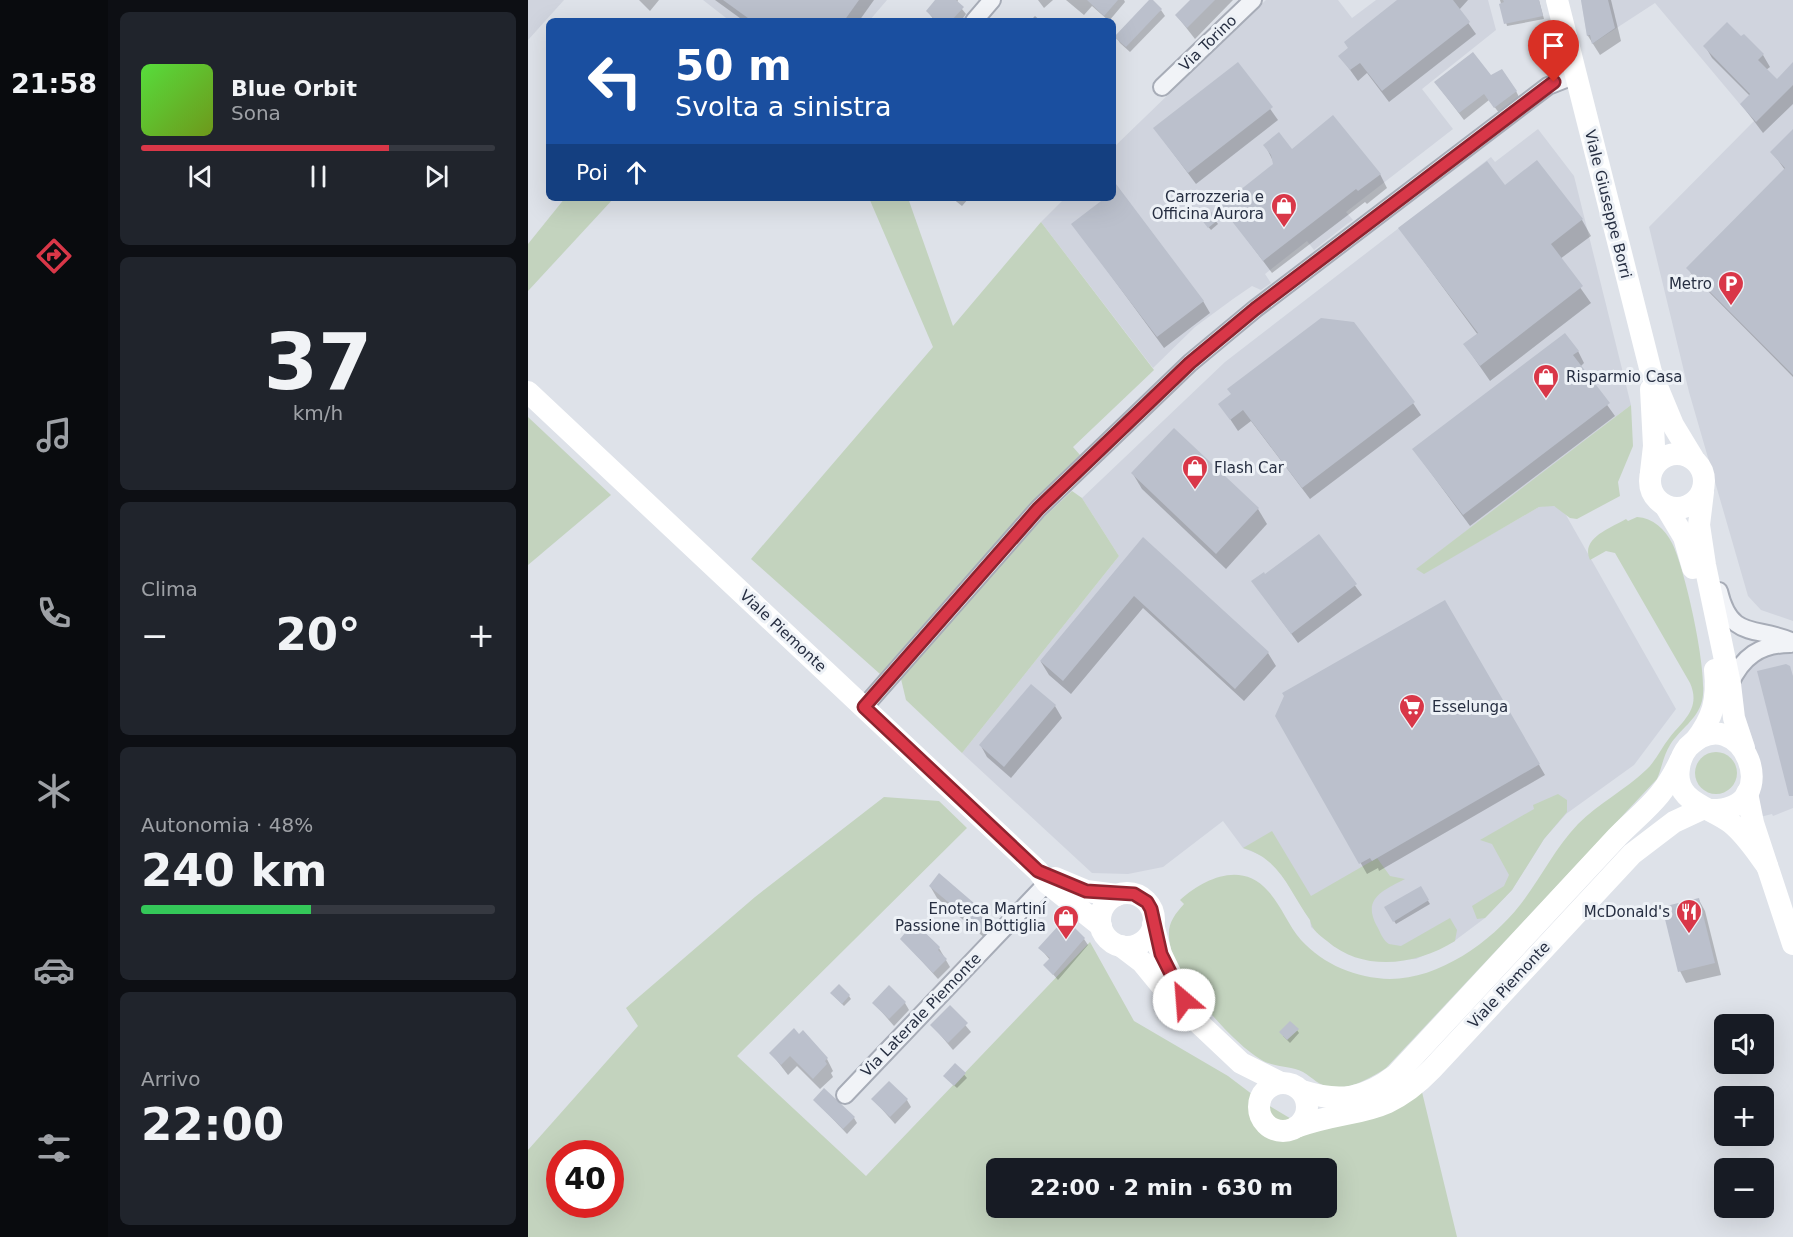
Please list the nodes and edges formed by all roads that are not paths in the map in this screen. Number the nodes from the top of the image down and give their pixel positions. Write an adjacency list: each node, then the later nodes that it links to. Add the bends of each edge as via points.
1 (992, 0): 4 (street)
2 (1253, 0): 6 (street, Via Torino)
3 (1557, 0): 5 (street, Viale Giuseppe Borri)
4 (977, 18)
5 (1576, 75): 7 (street, Viale Giuseppe Borri); 16 (street, via 1548,86 1196,357 1038,509)
6 (1162, 87)
7 (1651, 372): 9 (street, Viale Giuseppe Borri, via 1673,425); 10 (street, Viale Giuseppe Borri)
8 (528, 392): 16 (street, Viale Piemonte)
9 (1693, 458): 10 (street, via 1681,454 1666,456); 11 (street, Viale Giuseppe Borri, via 1703,472)
10 (1651, 472): 12 (street, Viale Giuseppe Borri, via 1654,496)
11 (1703, 492): 12 (street, via 1684,508); 13 (street, Viale Giuseppe Borri)
12 (1666, 507): 17 (street, Viale Giuseppe Borri, via 1688,548 1714,668 1715,705 1708,724)
13 (1701, 540): 14 (street, via 1713,561 1724,606 1734,621 1751,632); 15 (street, Viale Giuseppe Borri)
14 (1793, 643): 15 (street, via 1754,652)
15 (1730, 684): 18 (street, Viale Giuseppe Borri, via 1734,718)
16 (864, 707): 23 (street, Viale Piemonte)
17 (1695, 741): 18 (street, via 1725,736); 19 (street, Viale Giuseppe Borri)
18 (1744, 748): 20 (street, Viale Giuseppe Borri, via 1753,770)
19 (1680, 761): 21 (street, Viale Giuseppe Borri, via 1680,784 1685,795); 32 (street, Viale Piemonte, via 1656,801 1617,837 1401,1071 1378,1087 1353,1097 1335,1099)
20 (1747, 792): 21 (street, via 1730,807); 22 (street, Viale Giuseppe Borri)
21 (1708, 809): 22 (street, Viale Giuseppe Borri, via 1740,831); 35 (street, Viale Piemonte, via 1674,822 1632,854 1410,1090 1371,1110)
22 (1767, 866): 27 (street, Viale Giuseppe Borri)
23 (1043, 877): 24 (street, Viale Piemonte, via 1086,891); 26 (street, Viale Piemonte); 33 (street, Via Laterale Piemonte)
24 (1117, 895): 25 (street, via 1141,897 1151,909); 26 (street, via 1105,904)
25 (1153, 924): 28 (street, via 1141,943); 29 (street, via 1163,960)
26 (1101, 926): 28 (street, via 1108,939)
27 (1793, 944)
28 (1121, 946): 29 (street, via 1142,962)
29 (1191, 1015): 30 (street)
30 (1241, 1063): 31 (street); 34 (street)
31 (1280, 1082): 32 (street, via 1293,1084); 34 (street, via 1264,1092)
32 (1302, 1091): 35 (street, via 1307,1110)
33 (845, 1095)
34 (1259, 1105): 35 (street, via 1261,1118 1271,1128 1284,1131)
35 (1296, 1127)

